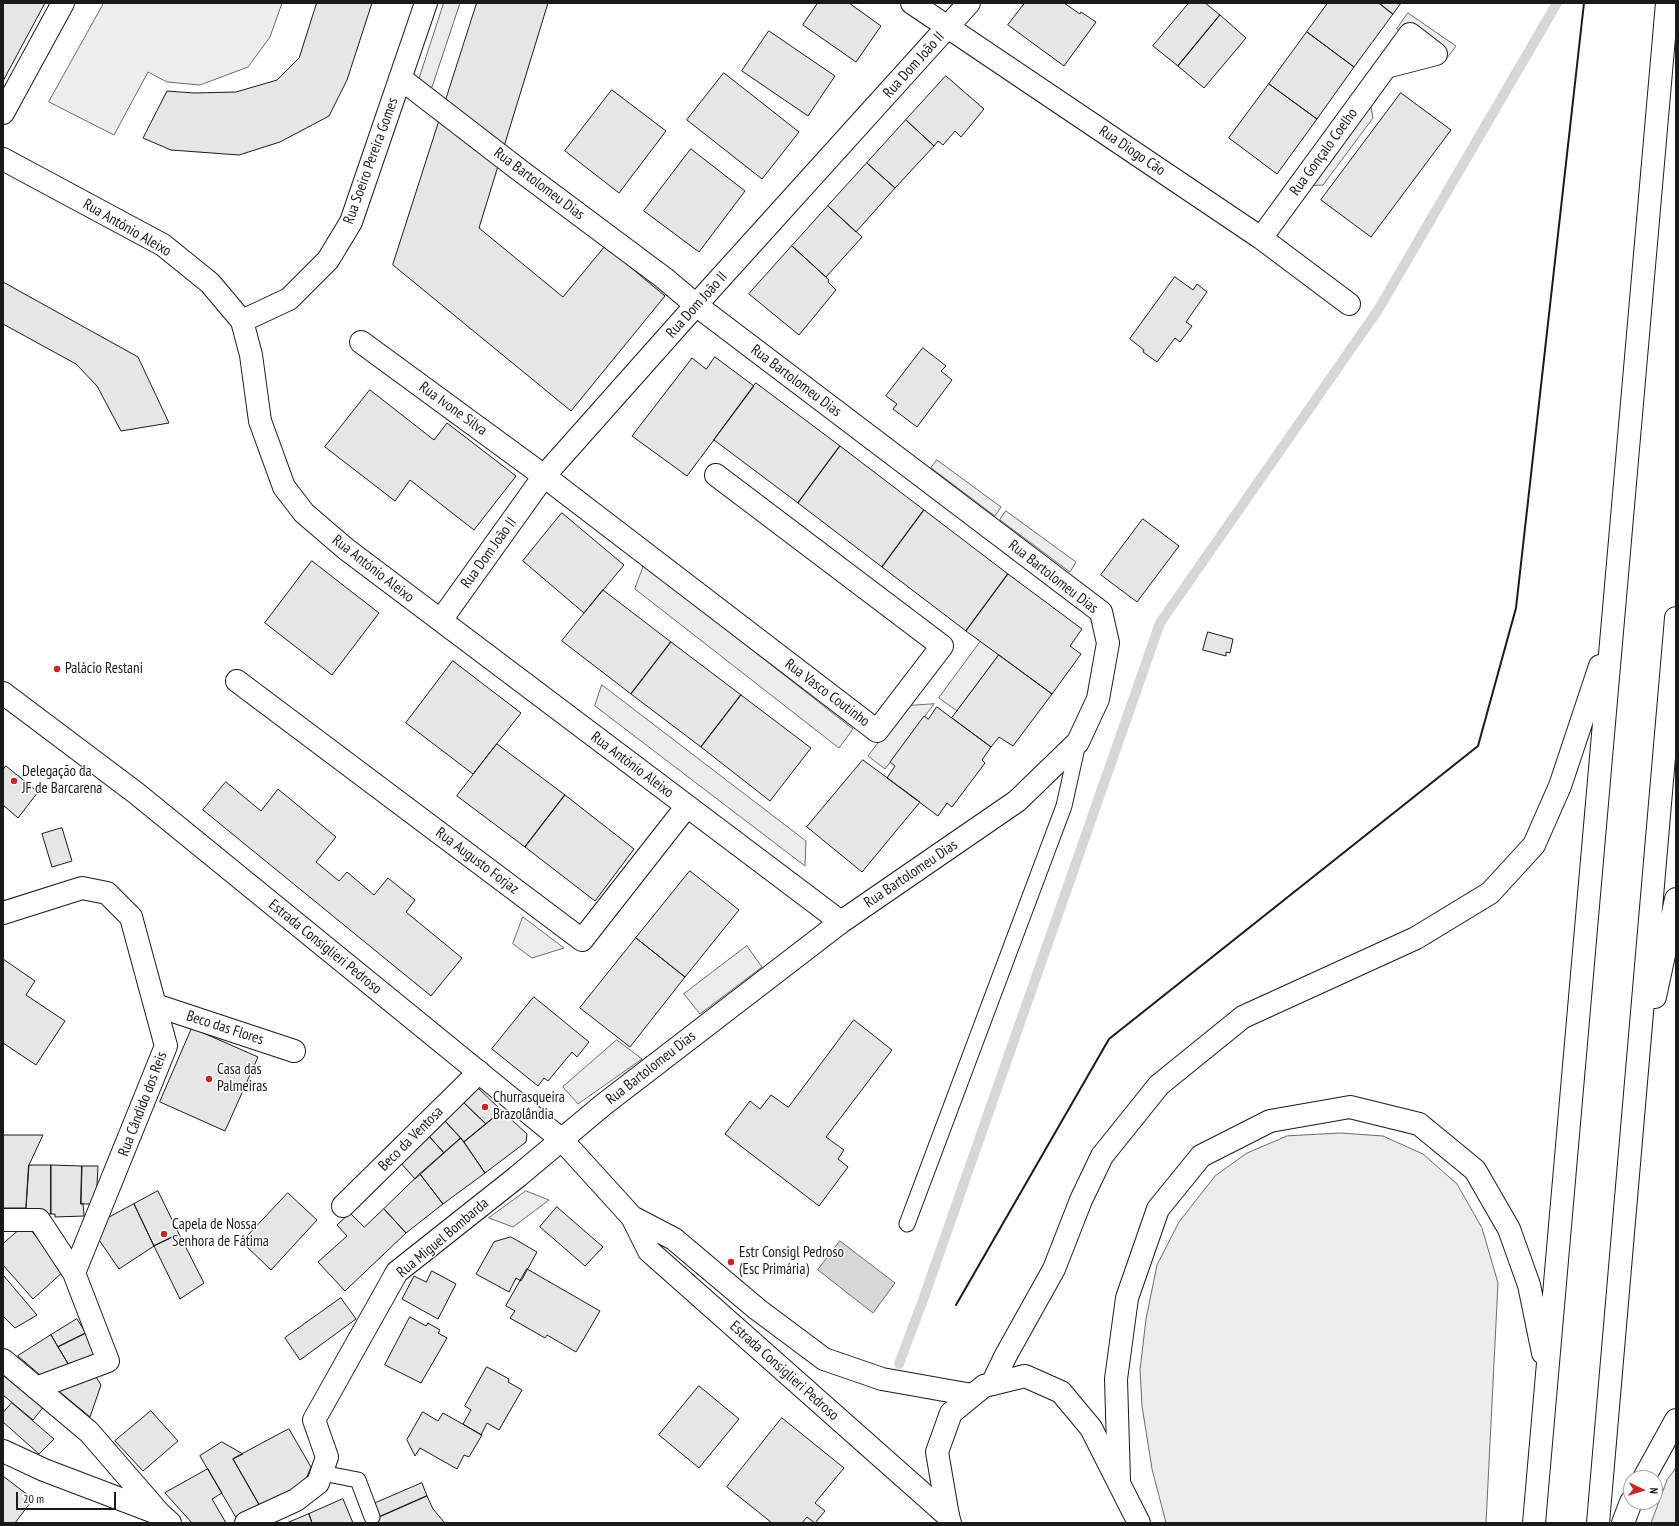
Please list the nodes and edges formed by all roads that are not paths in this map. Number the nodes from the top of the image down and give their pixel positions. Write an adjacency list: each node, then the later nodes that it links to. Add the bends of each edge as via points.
1 (63, 3): 9 (main road)
2 (426, 3): 8 (main road, Rua Soeiro Pereira Gomes)
3 (912, 3): 6 (main road, Rua Diogo Cão)
4 (969, 3): 6 (main road, Rua Dom João II)
5 (1667, 3): 20 (main road)
6 (948, 28): 11 (main road, Rua Diogo Cão); 13 (main road, Rua Dom João II)
7 (1386, 67): 11 (main road, Rua Gonçalo Coelho)
8 (400, 78): 13 (main road, Rua Bartolomeu Dias); 14 (main road, Rua Soeiro Pereira Gomes, via 351,222 328,260 289,299)
9 (3, 113)
10 (3, 159): 14 (main road, Rua António Aleixo, via 163,245 210,283)
11 (1262, 238): 12 (main road, Rua Diogo Cão)
12 (1349, 304)
13 (696, 305): 17 (main road, Rua Dom João II); 23 (main road, Rua Bartolomeu Dias, via 1101,612 1108,643 1107,650 1098,699)
14 (242, 321): 19 (main road, Rua António Aleixo, via 251,355 260,421 284,487 304,513 340,544)
15 (361, 342): 17 (main road, Rua Ivone Silva)
16 (716, 475): 17 (main road, Rua Vasco Coutinho, via 942,646 876,731)
17 (544, 476): 19 (main road, Rua Dom João II)
18 (1676, 618): 31 (main road)
19 (441, 620): 24 (main road, Rua António Aleixo)
20 (1611, 630): 39 (main road); 40 (main road, via 1560,786 1534,845 1490,893 1416,938 1243,1017 1159,1085 1102,1156 1081,1200 1054,1269)
21 (237, 681): 24 (main road, Rua Augusto Forjaz, via 582,940)
22 (3, 693): 30 (main road, Estrada Consiglieri Pedroso, via 136,793)
23 (1078, 742): 27 (main road, Rua Bartolomeu Dias, via 1017,801); 36 (lane, via 1064,806)
24 (686, 806): 27 (main road, Rua António Aleixo)
25 (1676, 899): 31 (main road)
26 (3, 912): 28 (main road, Rua Cândido dos Reis, via 82,888 107,893 131,917)
27 (841, 922): 32 (main road, Rua Bartolomeu Dias, via 603,1105)
28 (155, 1005): 29 (main road, Beco das Flores); 37 (main road, Rua Cândido dos Reis, via 166,1046)
29 (294, 1051)
30 (479, 1072): 32 (main road, Estrada Consiglieri Pedroso); 33 (main road, Beco da Ventosa)
31 (1635, 1088): 55 (main road)
32 (562, 1140): 34 (main road, Estrada Consiglieri Pedroso); 46 (main road, Rua Miguel Bombarda, via 397,1272 314,1420 327,1457)
33 (343, 1206)
34 (632, 1217): 42 (main road, Estrada Consiglieri Pedroso, via 674,1239 757,1309 824,1359 882,1379); 51 (main road, Estrada Consiglieri Pedroso, via 649,1251)
35 (3, 1220): 37 (main road, via 39,1220)
36 (907, 1224)
37 (74, 1273): 41 (main road, via 108,1362)
38 (3, 1360): 41 (main road)
39 (1548, 1376): 47 (main road, via 1529,1285 1509,1229 1475,1170 1419,1124 1350,1106 1270,1121 1201,1156 1158,1209 1126,1298 1116,1379); 54 (main road)
40 (992, 1384): 42 (main road, via 984,1386); 47 (main road, via 1024,1376 1061,1392 1091,1428)
41 (36, 1388): 50 (main road, via 89,1432)
42 (972, 1395): 51 (main road, via 950,1412 937,1452)
43 (1676, 1420): 45 (main road)
44 (3, 1451): 50 (main road)
45 (1648, 1470)
46 (322, 1473): 49 (lane, via 358,1480); 52 (main road, via 318,1483 296,1500)
47 (1119, 1480): 53 (main road)
48 (1629, 1510): 56 (main road)
49 (372, 1517)
50 (165, 1519)
51 (949, 1520)
52 (246, 1523)
53 (1139, 1523)
54 (1534, 1523)
55 (1598, 1523)
56 (1623, 1523)

